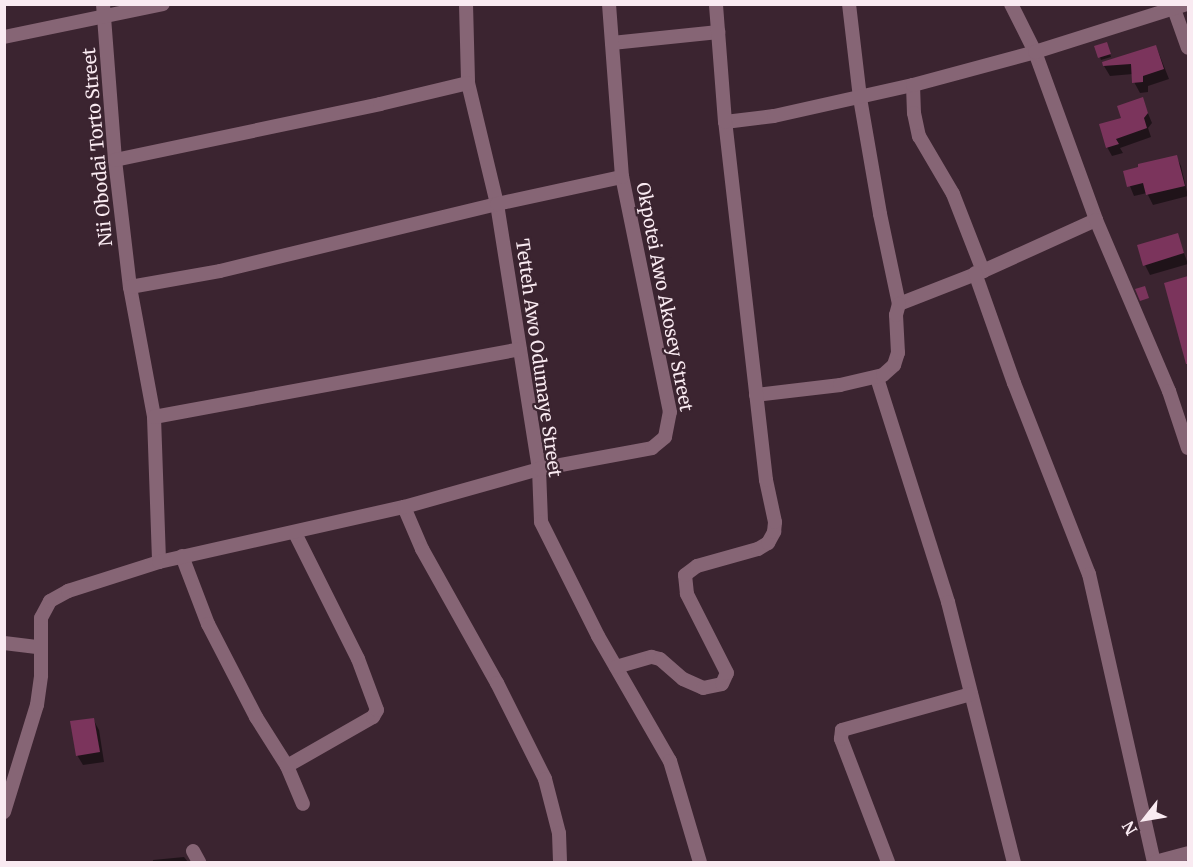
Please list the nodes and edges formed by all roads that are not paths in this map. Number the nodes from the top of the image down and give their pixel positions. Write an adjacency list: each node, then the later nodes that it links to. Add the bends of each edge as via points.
1 (163, 4): 8 (street)
2 (466, 4): 14 (street, Tetteh Awo Odumaye Street)
3 (609, 4): 11 (street, Okpotei Awo Akosey Street)
4 (716, 4): 9 (street)
5 (849, 4): 16 (street)
6 (1011, 4): 13 (street)
7 (1181, 7): 12 (street); 13 (street)
8 (104, 10): 10 (street); 18 (street, Nii Obodai Torto Street)
9 (717, 32): 11 (street); 17 (street)
10 (4, 37)
11 (612, 43): 19 (street, Okpotei Awo Akosey Street)
12 (1188, 48)
13 (1035, 52): 15 (street); 21 (street)
14 (468, 83): 18 (street); 20 (street, Tetteh Awo Odumaye Street)
15 (913, 85): 16 (street); 22 (street, via 919,136 953,194)
16 (860, 98): 17 (street); 24 (street)
17 (725, 122): 27 (street)
18 (115, 160): 23 (street, Nii Obodai Torto Street)
19 (622, 177): 20 (street); 30 (street, Okpotei Awo Akosey Street, via 660,357 669,427 665,437 652,448)
20 (497, 204): 23 (street, via 220,271); 25 (street, Tetteh Awo Odumaye Street)
21 (1096, 220): 22 (street); 29 (street, via 1169,391)
22 (979, 272): 24 (street); 47 (street, via 1014,383 1089,574)
23 (130, 287): 28 (street, Nii Obodai Torto Street)
24 (899, 304): 26 (street, via 898,353 890,371)
25 (520, 349): 28 (street); 30 (street, Tetteh Awo Odumaye Street)
26 (877, 378): 27 (street); 38 (street, via 948,602)
27 (756, 395): 37 (street, via 774,532 768,543 758,549 697,566 685,575 687,594 727,673 726,680 703,688 652,657)
28 (154, 417): 34 (street, Nii Obodai Torto Street)
29 (1188, 448)
30 (539, 469): 31 (street, Okpotei Awo Akosey Street); 37 (street, Tetteh Awo Odumaye Street, via 541,522)
31 (404, 507): 32 (street, Okpotei Awo Akosey Street); 43 (street, via 427,559 497,682 545,779 560,832)
32 (295, 533): 33 (street, Okpotei Awo Akosey Street); 39 (street, via 358,659 377,710 373,717)
33 (182, 556): 34 (street, Okpotei Awo Akosey Street); 39 (street, via 208,624)
34 (159, 562): 36 (street, Okpotei Awo Akosey Street, via 68,591 50,601 40,618)
35 (4, 643): 36 (street)
36 (39, 647): 41 (street, Okpotei Awo Akosey Street, via 41,675 31,734)
37 (616, 667): 44 (street, Tetteh Awo Odumaye Street, via 670,761)
38 (971, 694): 45 (street, via 842,730 841,739); 46 (street)
39 (286, 766): 40 (street)
40 (303, 804)
41 (4, 812)
42 (1186, 857): 47 (street)
43 (560, 862)
44 (700, 862)
45 (888, 862)
46 (1014, 862)
47 (1155, 862)

